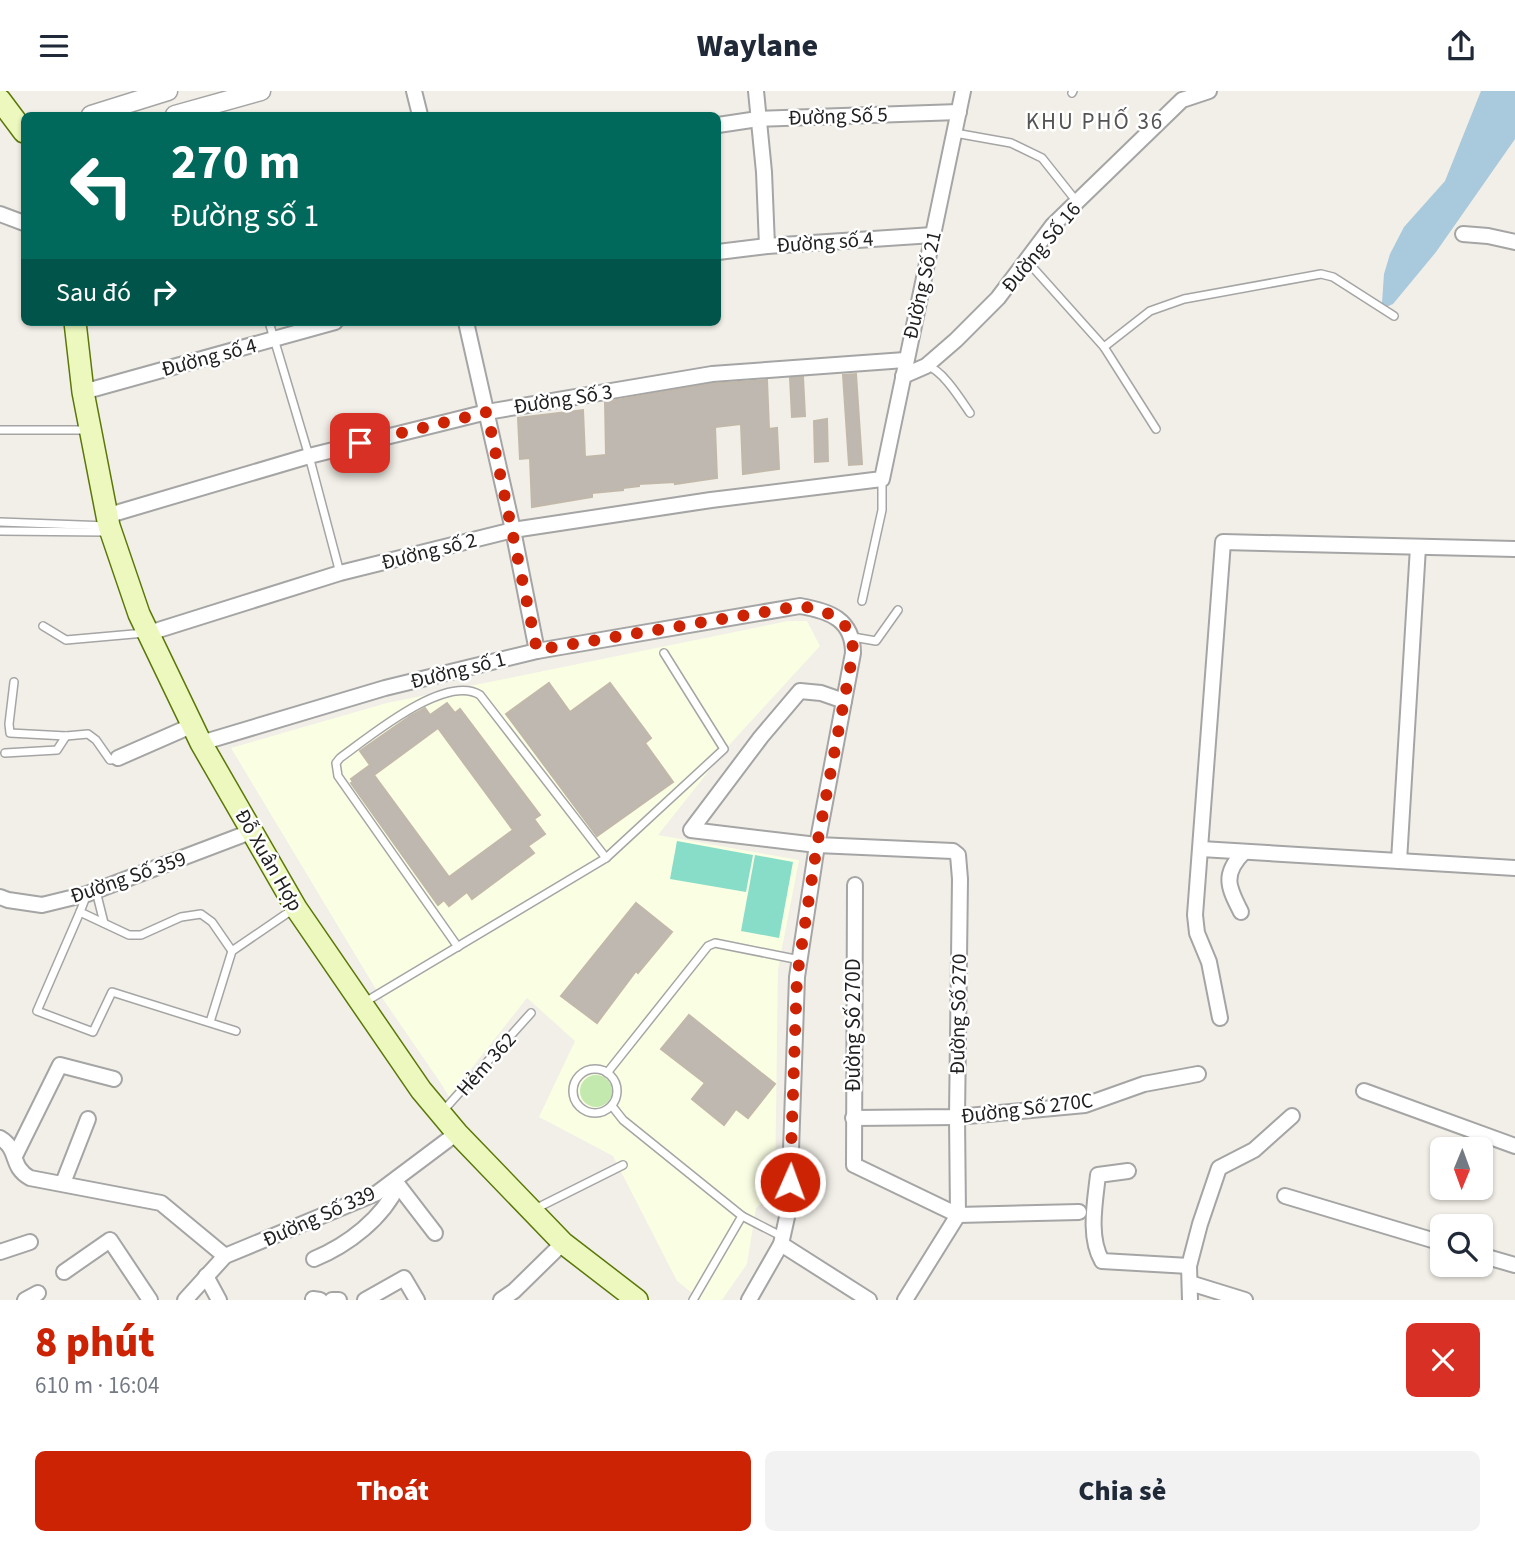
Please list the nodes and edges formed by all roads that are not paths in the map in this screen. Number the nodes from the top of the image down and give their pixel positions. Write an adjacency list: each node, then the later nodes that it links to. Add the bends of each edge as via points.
1 (168, 91): 9 (street)
2 (261, 91): 10 (street)
3 (414, 91): 11 (street)
4 (756, 91): 12 (street)
5 (963, 91): 8 (street, Đường Số 21)
6 (1209, 91): 16 (street, Đường Số 16, via 1182,100)
7 (0, 100): 14 (main road)
8 (959, 111): 12 (street, Đường Số 5); 15 (street, Đường Số 21)
9 (102, 112)
10 (186, 112)
11 (419, 112)
12 (758, 119): 13 (street, Đường Số 5); 22 (street)
13 (721, 125)
14 (21, 128)
15 (954, 133): 16 (lane, via 1011,143 1042,158); 20 (street, Đường Số 21)
16 (1077, 202): 24 (street, Đường Số 16)
17 (0, 214): 18 (street)
18 (21, 222)
19 (1463, 234): 21 (street)
20 (933, 235): 22 (street, Đường số 4); 32 (street, Đường Số 21)
21 (1515, 242)
22 (767, 246): 23 (street, Đường số 4)
23 (721, 252)
24 (1027, 261): 31 (lane); 33 (street, Đường Số 16, via 998,298)
25 (1394, 316): 31 (lane, via 1321,274 1184,299 1150,311)
26 (75, 326): 35 (main road, Đỗ Xuân Hợp)
27 (270, 326): 30 (lane)
28 (321, 326): 30 (street, Đường số 4)
29 (467, 326): 36 (street)
30 (274, 339): 35 (street, Đường số 4); 41 (lane)
31 (1104, 347): 38 (lane)
32 (905, 359): 34 (street, Đường Số 21); 36 (street, Đường Số 3, via 712,375)
33 (926, 366): 34 (street, Đường Số 16); 37 (lane, via 955,391)
34 (903, 376): 42 (street, Đường Số 21)
35 (83, 392): 40 (main road, Đỗ Xuân Hợp)
36 (487, 412): 41 (street, Đường Số 3); 45 (street)
37 (970, 413)
38 (1156, 429)
39 (0, 430): 40 (lane)
40 (90, 430): 44 (main road, Đỗ Xuân Hợp)
41 (309, 456): 44 (street, Đường Số 3); 49 (lane)
42 (882, 479): 45 (street, Đường số 2); 50 (lane, via 881,510)
43 (0, 522): 44 (lane)
44 (108, 525): 46 (lane); 53 (main road, Đỗ Xuân Hợp)
45 (513, 530): 49 (street, Đường số 2); 55 (street)
46 (0, 531)
47 (1418, 547): 48 (street); 65 (street, via 1223,542); 68 (street)
48 (1515, 549)
49 (340, 573): 53 (street, Đường số 2)
50 (862, 601)
51 (898, 610): 54 (lane, via 876,641)
52 (43, 626): 53 (lane, via 66,640)
53 (149, 633): 59 (main road, Đỗ Xuân Hợp)
54 (853, 637): 55 (street, Đường số 1, via 824,610 800,606); 58 (street)
55 (537, 650): 59 (street, Đường số 1)
56 (664, 653): 67 (lane, via 724,749)
57 (14, 682): 60 (lane, via 10,733)
58 (844, 701): 64 (street); 64 (street, via 800,691 691,830)
59 (196, 734): 62 (street, Đường số 1); 63 (main road, Đỗ Xuân Hợp)
60 (66, 736): 61 (lane, via 57,750); 62 (lane, via 90,734 110,760)
61 (5, 753)
62 (118, 758)
63 (253, 831): 71 (street, Đường Số 359); 73 (main road, Đỗ Xuân Hợp)
64 (817, 845): 79 (street); 92 (street, Đường Số 270, via 953,851 958,855)
65 (1201, 849): 66 (street); 82 (street, via 1197,933 1209,962)
66 (1244, 852): 68 (street); 75 (street, via 1228,876)
67 (606, 858): 77 (lane); 77 (lane, via 480,695 458,692 416,704 340,758 336,770)
68 (1399, 861): 69 (street)
69 (1515, 868)
70 (855, 885): 93 (street, Đường Số 270D)
71 (91, 893): 72 (street, Đường Số 359, via 42,905); 74 (lane); 76 (lane)
72 (0, 897)
73 (296, 908): 78 (lane); 80 (main road, Đỗ Xuân Hợp)
74 (80, 912): 76 (lane); 83 (lane, via 37,1011 93,1032 112,992)
75 (1241, 912)
76 (103, 923): 78 (lane, via 129,935 141,935 181,917 201,915 212,922)
77 (458, 947): 80 (lane)
78 (232, 951): 83 (lane)
79 (800, 960): 85 (lane, via 715,943 708,946); 110 (street, via 789,1208)
80 (361, 1004): 90 (main road, Đỗ Xuân Hợp)
81 (531, 1013): 90 (lane, Hẻm 362)
82 (1220, 1017)
83 (211, 1022): 84 (lane)
84 (236, 1031)
85 (607, 1073): 89 (lane, via 617,1088); 89 (lane, via 592,1070 579,1077 573,1091 578,1105 591,1113)
86 (1198, 1074): 92 (street, Đường Số 270C, via 1144,1084 1085,1105)
87 (114, 1079): 98 (street, via 60,1065)
88 (1364, 1091): 97 (street)
89 (612, 1106): 107 (lane, via 623,1120)
90 (440, 1115): 95 (main road, Đỗ Xuân Hợp)
91 (1292, 1116): 118 (street, via 1254,1150 1219,1168)
92 (957, 1117): 93 (street, Đường Số 270C); 106 (street, Đường Số 270)
93 (853, 1118): 106 (street, Đường Số 270D, via 854,1165)
94 (88, 1119): 102 (street)
95 (457, 1133): 101 (street, Đường Số 339); 104 (main road, Đỗ Xuân Hợp)
96 (0, 1138): 98 (street)
97 (1515, 1146)
98 (15, 1156): 102 (street, via 21,1173)
99 (623, 1165): 104 (lane)
100 (1128, 1171): 118 (street, via 1098,1175 1094,1210 1096,1251 1102,1261)
101 (396, 1182): 108 (street); 114 (street, Đường Số 339); 115 (street, via 392,1198 374,1220)
102 (63, 1183): 114 (street, via 161,1203)
103 (1285, 1196): 109 (street)
104 (532, 1211): 112 (main road, Đỗ Xuân Hợp)
105 (1079, 1212): 106 (street)
106 (958, 1215): 134 (street)
107 (742, 1216): 110 (lane); 131 (lane)
108 (435, 1233)
109 (1430, 1239)
110 (782, 1241): 132 (street); 133 (street)
111 (30, 1242): 113 (street)
112 (563, 1243): 129 (street); 130 (main road, Đỗ Xuân Hợp)
113 (0, 1252)
114 (225, 1256): 120 (street, Đường Số 339)
115 (314, 1259)
116 (1493, 1259): 117 (street)
117 (1515, 1265)
118 (1189, 1266): 121 (street)
119 (64, 1272): 122 (street, via 110,1240)
120 (206, 1276): 123 (street, Đường Số 339); 124 (street)
121 (1190, 1283): 135 (street); 136 (street)
122 (150, 1300)
123 (185, 1300)
124 (219, 1300)
125 (332, 1300): 126 (street)
126 (339, 1300)
127 (365, 1300): 128 (street, via 404,1278)
128 (417, 1300)
129 (500, 1300)
130 (637, 1300)
131 (693, 1300)
132 (749, 1300)
133 (869, 1300)
134 (905, 1300)
135 (1190, 1300)
136 (1245, 1300)

